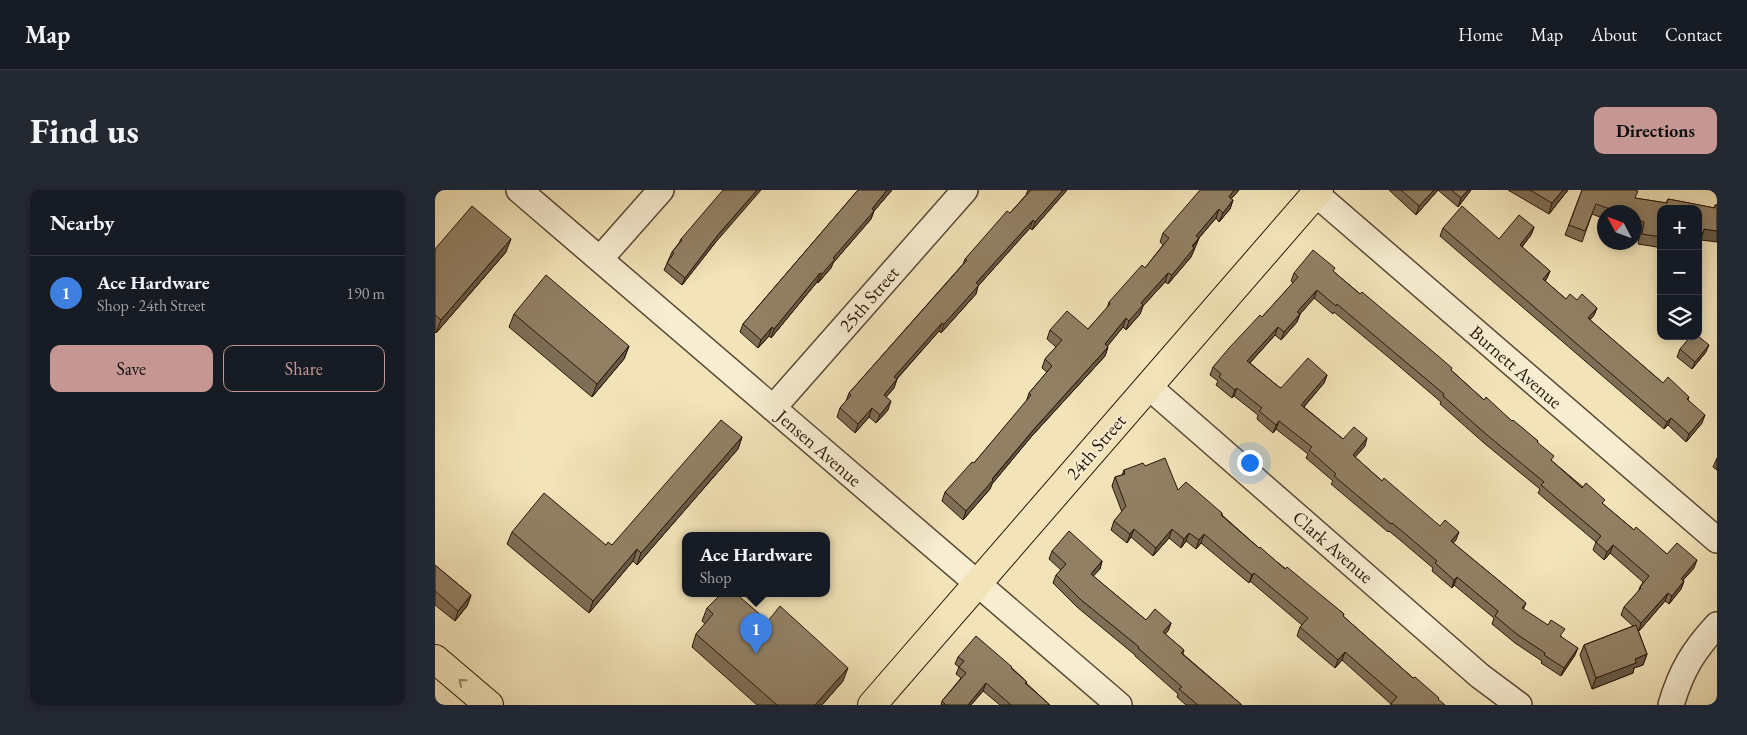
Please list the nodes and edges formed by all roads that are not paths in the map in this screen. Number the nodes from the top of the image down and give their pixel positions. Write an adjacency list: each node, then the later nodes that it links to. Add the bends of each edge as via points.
1 (519, 190): 5 (street, Jensen Avenue)
2 (661, 190): 5 (street)
3 (965, 190): 7 (street, 25th Street)
4 (1317, 192): 6 (main road, 24th Street); 8 (street, Burnett Avenue)
5 (600, 259): 7 (street, Jensen Avenue)
6 (1149, 386): 9 (main road, 24th Street); 15 (street, Clark Avenue, via 1473,669)
7 (773, 408): 9 (street, Jensen Avenue)
8 (1717, 540)
9 (977, 584): 13 (main road, 24th Street); 14 (street, Jensen Avenue)
10 (1717, 625): 16 (street, via 1684,668)
11 (435, 659): 12 (main road, one-way to 11)
12 (489, 705)
13 (872, 705)
14 (1119, 705)
15 (1519, 705)
16 (1671, 705)

